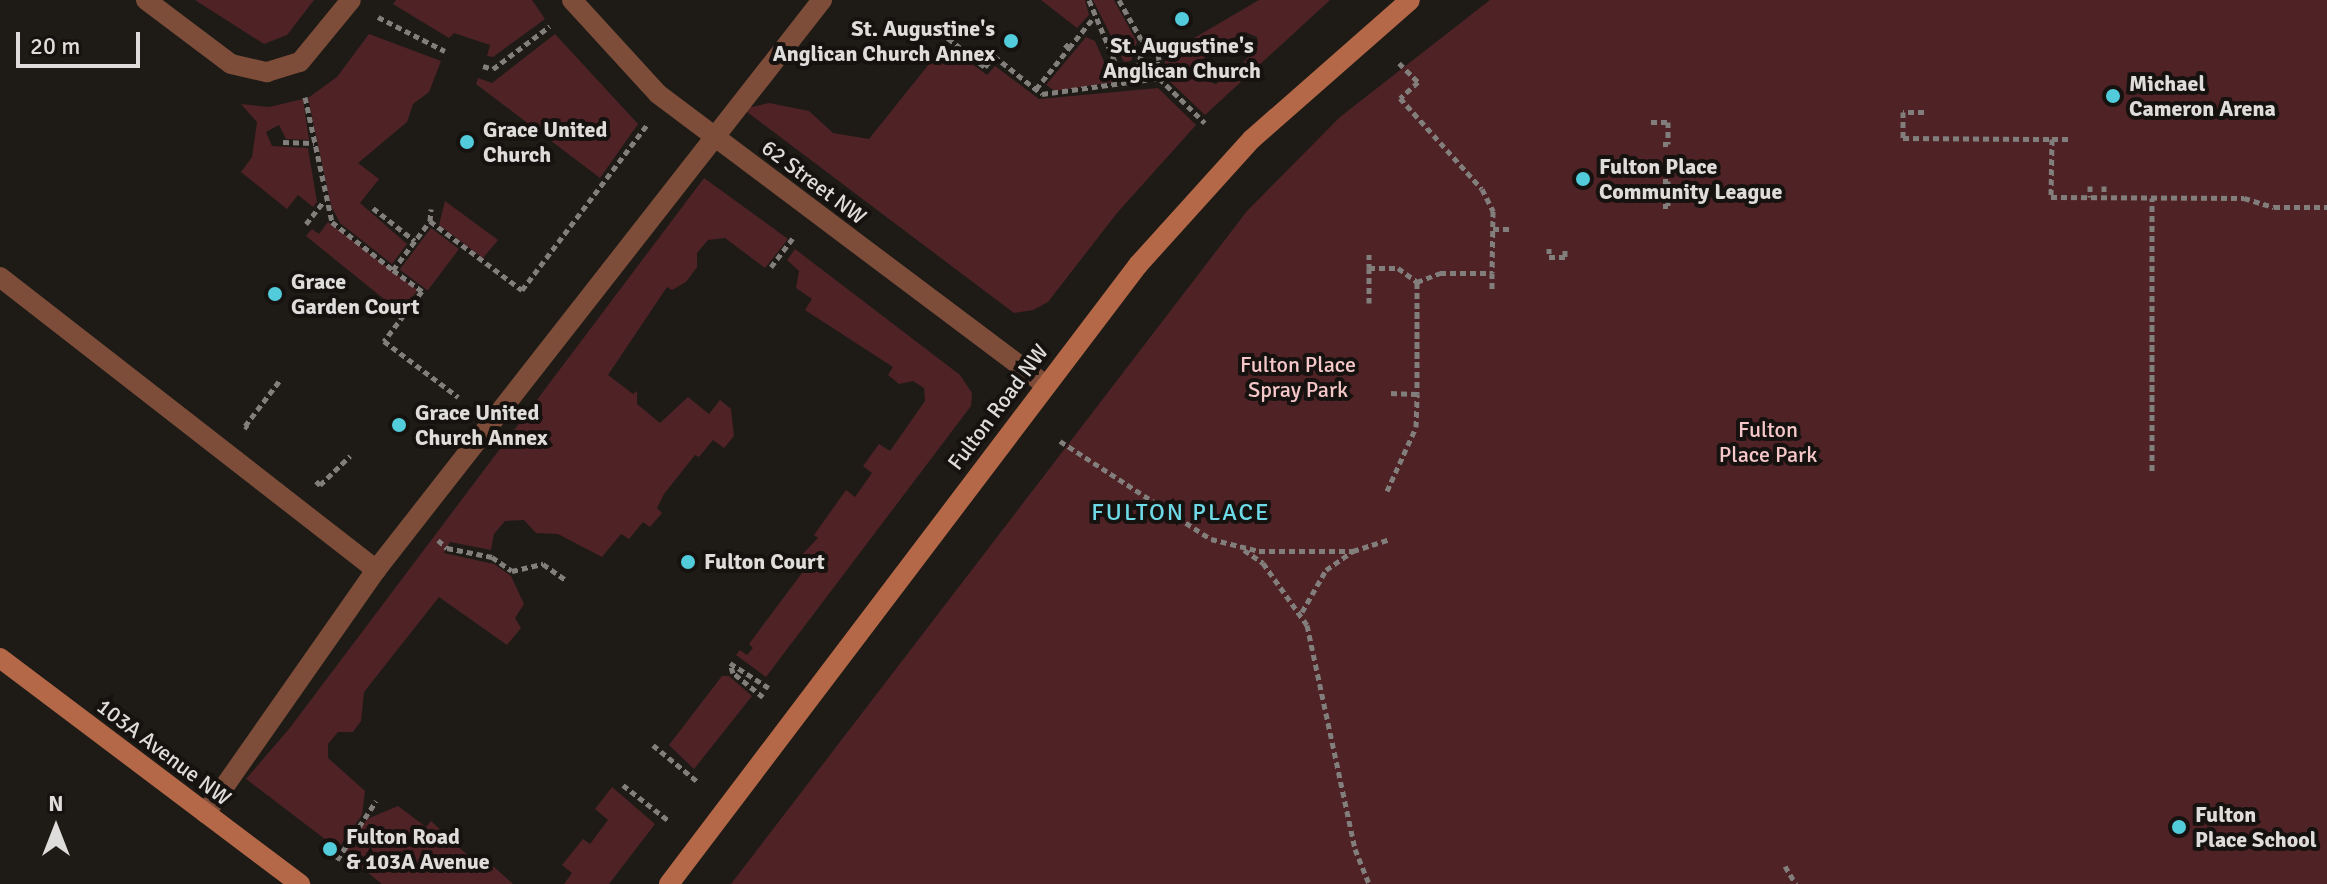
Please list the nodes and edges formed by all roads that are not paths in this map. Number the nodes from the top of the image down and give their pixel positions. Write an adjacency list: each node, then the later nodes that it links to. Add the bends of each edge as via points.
1 (146, 0): 2 (street, via 231,64 267,72 300,62)
2 (351, 0)
3 (572, 0): 6 (street, 62 Street NW, via 625,62)
4 (822, 0): 6 (street)
5 (1410, 0): 8 (street, Fulton Road NW, via 1252,139 1138,265)
6 (714, 137): 8 (street, 62 Street NW); 9 (street)
7 (0, 277): 9 (street)
8 (1044, 384): 13 (street, Fulton Road NW)
9 (376, 570): 11 (street)
10 (0, 658): 11 (street, 103A Avenue NW)
11 (206, 813): 12 (street, 103A Avenue NW)
12 (300, 884)
13 (669, 884)

